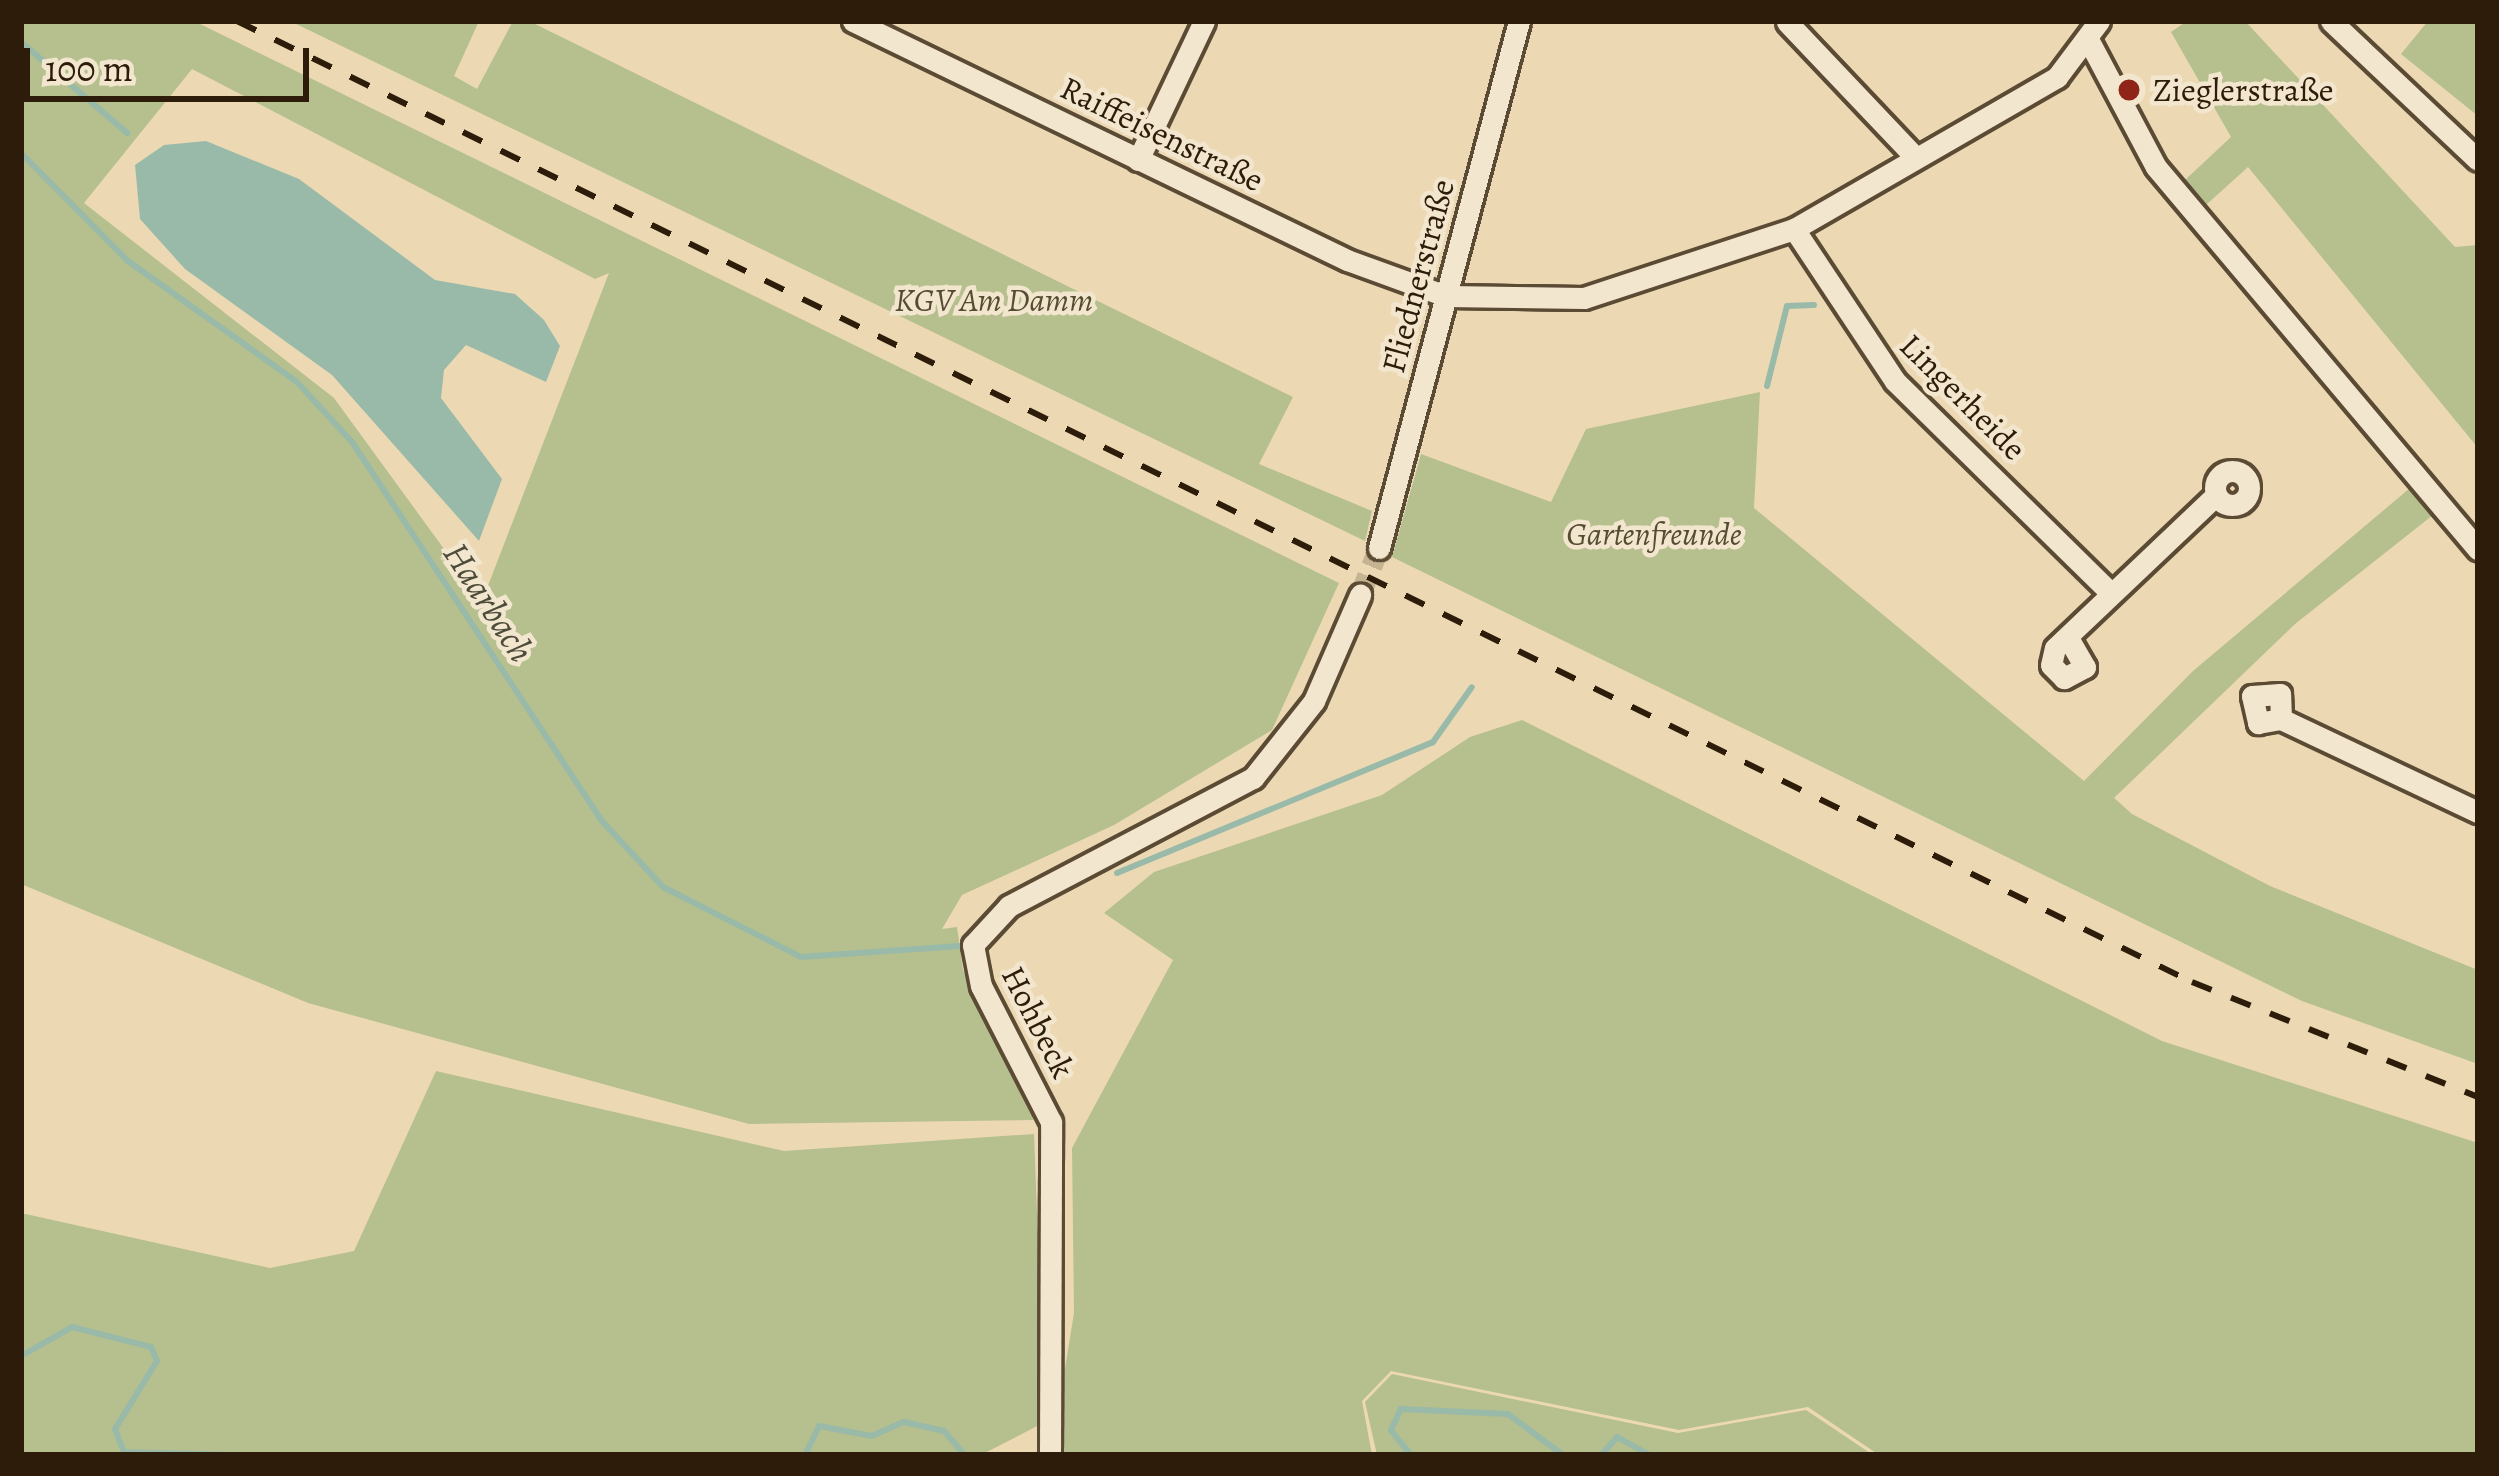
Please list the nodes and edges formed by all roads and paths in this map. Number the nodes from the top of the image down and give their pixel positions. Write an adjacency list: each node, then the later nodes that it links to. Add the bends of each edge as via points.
1 (853, 21): 9 (street, Raiffeisenstraße)
2 (1204, 21): 9 (street)
3 (1519, 21): 12 (street, Fliednerstraße)
4 (2098, 21): 7 (street)
5 (2331, 21): 10 (street)
6 (1787, 22): 8 (street)
7 (2090, 43): 8 (street, via 2057,77); 15 (street, via 2156,167)
8 (1916, 158): 11 (street)
9 (1138, 160): 12 (street, Raiffeisenstraße)
10 (2478, 160)
11 (1794, 229): 12 (street, via 1584,298); 16 (street, Lingerheide, via 1894,381)
12 (1446, 296): 14 (street, Fliednerstraße)
13 (2216, 494): 16 (street)
14 (1379, 548)
15 (2478, 548)
16 (2109, 591): 18 (street)
17 (1360, 595): 21 (street, Hohbeck, via 1314,701 1253,778 1010,906 973,945 981,986 1051,1121)
18 (2071, 643)
19 (2281, 719): 20 (street)
20 (2478, 812)
21 (1050, 1455)

